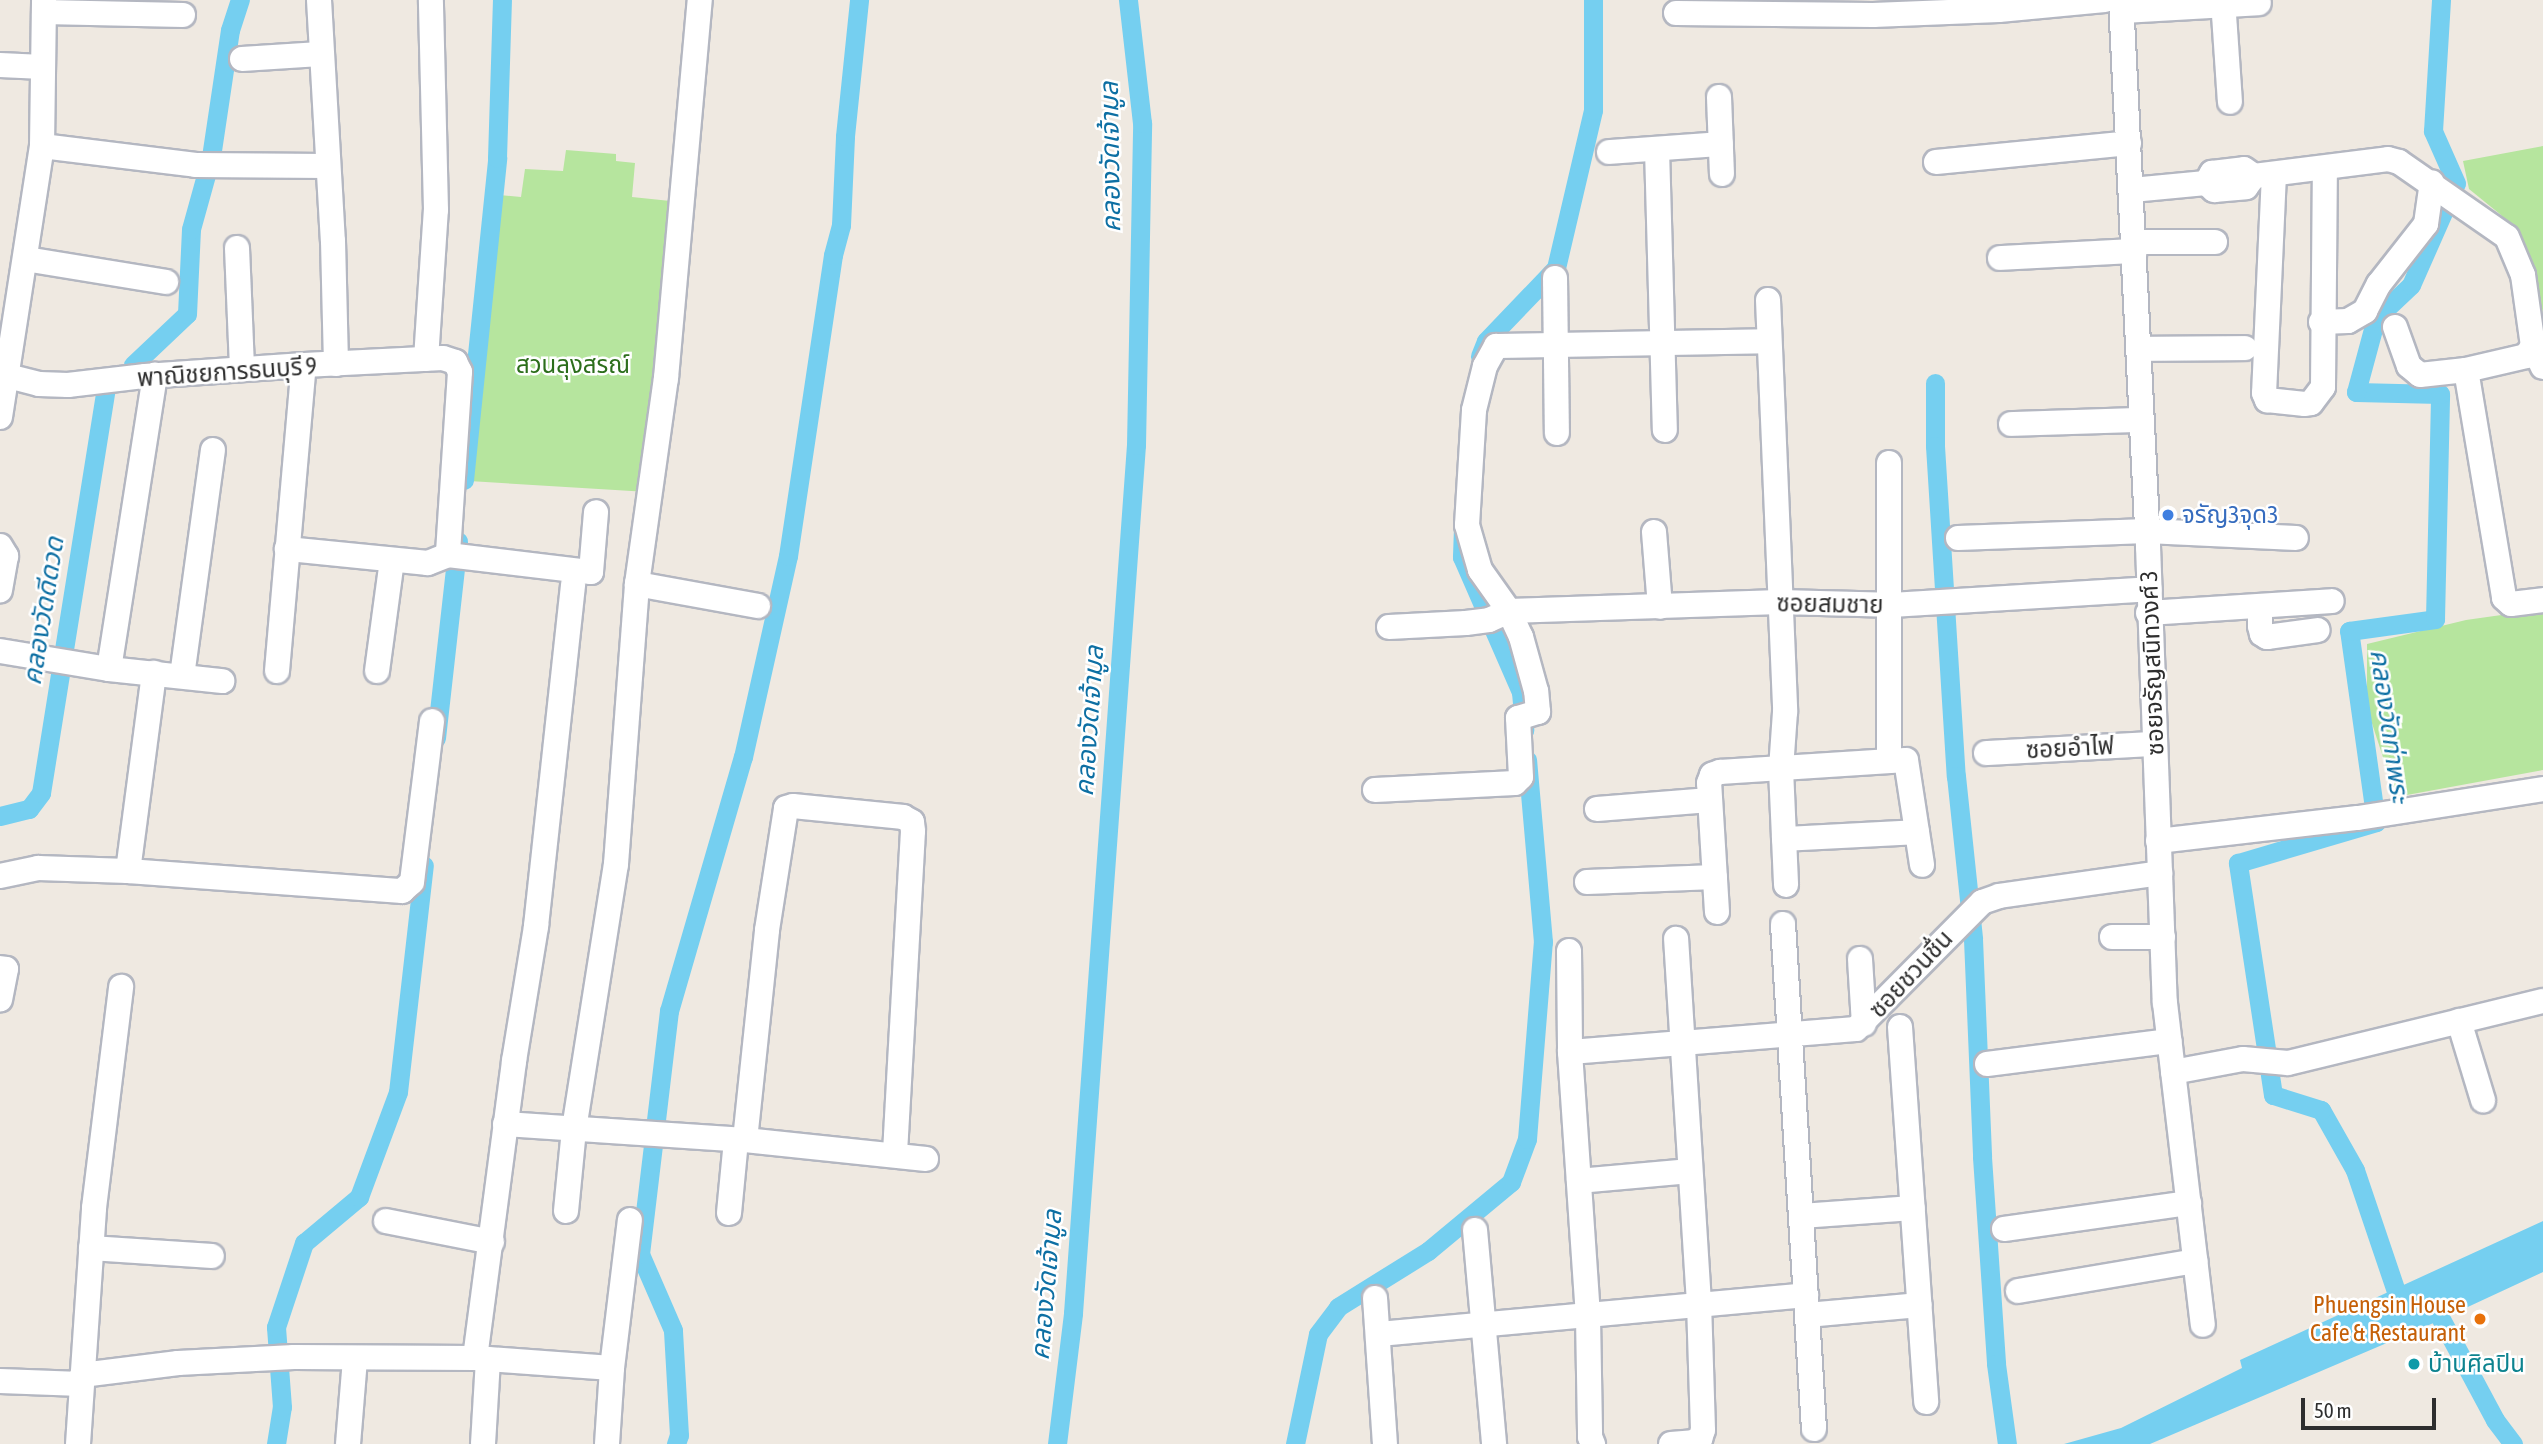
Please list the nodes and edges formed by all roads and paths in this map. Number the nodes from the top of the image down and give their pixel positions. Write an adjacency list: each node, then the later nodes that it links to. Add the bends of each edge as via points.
1 (319, 0): 10 (street)
2 (431, 0): 44 (street, via 436,198)
3 (700, 0): 68 (street, via 666,378)
4 (2223, 3): 5 (street); 6 (street); 15 (street)
5 (2259, 3)
6 (2116, 4): 8 (street, via 1873,15); 16 (street, ซอยจรัญสนิทวงศ์ 3)
7 (44, 6): 9 (street); 13 (street)
8 (1676, 13)
9 (183, 15)
10 (320, 54): 11 (street); 22 (street)
11 (242, 59)
12 (0, 65): 13 (street)
13 (43, 67): 18 (street)
14 (1719, 97): 17 (street)
15 (2230, 102)
16 (2129, 143): 21 (street); 27 (street, ซอยจรัญสนิทวงศ์ 3)
17 (1721, 144): 19 (street); 24 (street)
18 (42, 146): 22 (street, via 208,166); 32 (street)
19 (1657, 149): 20 (street); 39 (street)
20 (1609, 152)
21 (1936, 162)
22 (327, 166): 45 (street)
23 (2325, 169): 25 (street); 26 (street, via 2388,159); 36 (street)
24 (1722, 174)
25 (2264, 175): 27 (street, via 2246,187 2214,190 2206,183); 36 (street, via 2267,400 2305,404 2317,396 2323,387)
26 (2437, 185): 36 (street, via 2426,224 2379,284 2365,311 2348,321); 43 (street, via 2507,237 2523,275)
27 (2132, 190): 29 (street, ซอยจรัญสนิทวงศ์ 3)
28 (2216, 242): 29 (street)
29 (2134, 246): 31 (street); 42 (street, ซอยจรัญสนิทวงศ์ 3)
30 (237, 248): 47 (street)
31 (2000, 258)
32 (26, 259): 34 (street); 49 (street)
33 (1555, 278): 40 (street)
34 (166, 282)
35 (1768, 300): 38 (street)
36 (2321, 322)
37 (2395, 327): 48 (street, via 2414,372)
38 (1769, 341): 39 (street); 73 (street)
39 (1662, 342): 40 (street); 54 (street)
40 (1556, 344): 55 (street); 78 (street, via 1496,346 1485,366 1474,410 1467,525 1471,547)
41 (2245, 348): 42 (street)
42 (2138, 349): 52 (street, ซอยจรัญสนิทวงศ์ 3)
43 (2538, 357): 48 (street)
44 (426, 359): 45 (street, พาณิชยการธนบุรี 9); 65 (street, พาณิชยการธนบุรี 9, via 455,362 460,372)
45 (336, 364): 46 (street, พาณิชยการธนบุรี 9)
46 (304, 365): 47 (street, พาณิชยการธนบุรี 9); 64 (street)
47 (242, 369): 50 (street, พาณิชยการธนบุรี 9)
48 (2466, 370): 70 (street, via 2504,598 2511,604)
49 (4, 374): 50 (street, พาณิชยการธนบุรี 9, via 39,384 68,385); 51 (street)
50 (155, 376): 82 (street)
51 (0, 416)
52 (2140, 420): 53 (street); 59 (street, ซอยจรัญสนิทวงศ์ 3)
53 (2011, 424)
54 (1665, 430)
55 (1557, 433)
56 (213, 450): 86 (street)
57 (1889, 463): 74 (street)
58 (596, 512): 65 (street, via 591,572)
59 (2147, 531): 61 (street); 62 (street); 71 (street, ซอยจรัญสนิทวงศ์ 3)
60 (1654, 532): 77 (street)
61 (1958, 538)
62 (2296, 538)
63 (0, 546): 69 (street, via 6,556)
64 (287, 549): 66 (street); 83 (street)
65 (456, 555): 66 (street, via 428,563)
66 (392, 559): 84 (street)
67 (573, 584): 128 (street, via 537,926)
68 (637, 584): 75 (street); 129 (street, via 614,878)
69 (0, 590)
70 (2543, 600)
71 (2149, 601): 74 (street, ซอยสมชาย); 76 (street, ซอยสมชาย); 89 (street, ซอยจรัญสนิทวงศ์ 3)
72 (2332, 601): 76 (street, ซอยสมชาย)
73 (1780, 602): 74 (street, ซอยสมชาย); 77 (street, ซอยสมชาย); 92 (street)
74 (1891, 605): 91 (street)
75 (758, 606)
76 (2260, 606): 80 (street, via 2262,634)
77 (1660, 607): 78 (street, ซอยสมชาย)
78 (1501, 615): 79 (street, ซอยสมชาย, via 1466,623); 94 (street, via 1521,637 1540,709 1518,718 1521,777 1514,783)
79 (1389, 627)
80 (2318, 630)
81 (0, 651): 82 (street)
82 (109, 669): 85 (street)
83 (278, 671)
84 (377, 671)
85 (154, 673): 86 (street); 101 (street)
86 (183, 676): 87 (street)
87 (222, 681)
88 (432, 721): 101 (street, via 412,882 402,891)
89 (2153, 744): 90 (street, ซอยอำไฟ); 99 (street, ซอยจรัญสนิทวงศ์ 3)
90 (1986, 753)
91 (1889, 761): 92 (street); 97 (street, via 1906,760)
92 (1781, 769): 95 (street, via 1712,775); 98 (street)
93 (2543, 789): 99 (street, via 2358,818)
94 (1375, 790)
95 (1710, 800): 96 (street); 104 (street)
96 (1597, 809)
97 (1917, 832): 98 (street); 100 (street)
98 (1784, 839): 106 (street)
99 (2158, 841): 102 (street, ซอยจรัญสนิทวงศ์ 3)
100 (1922, 865)
101 (128, 871): 103 (street, via 38,868)
102 (2160, 873): 110 (street, ซอยจรัญสนิทวงศ์ 3); 119 (street, ซอยชวนชื่น, via 1982,902)
103 (0, 876)
104 (1715, 877): 105 (street); 107 (street)
105 (1587, 882)
106 (1786, 885)
107 (1717, 912)
108 (1783, 924): 121 (street)
109 (2112, 937): 110 (street)
110 (2163, 937): 122 (street, ซอยจรัญสนิทวงศ์ 3)
111 (1676, 939): 123 (street)
112 (1569, 951): 124 (street)
113 (1860, 959): 119 (street)
114 (0, 968): 116 (street, via 6,969)
115 (121, 987): 145 (street)
116 (0, 999)
117 (2543, 1001): 118 (street)
118 (2459, 1021): 126 (street, via 2272,1062 2243,1059); 127 (street)
119 (1864, 1024): 121 (street, ซอยชวนชื่น, via 1845,1031)
120 (1900, 1027): 136 (street)
121 (1790, 1034): 123 (street, ซอยชวนชื่น); 139 (street)
122 (2170, 1041): 125 (street); 126 (street, ซอยจรัญสนิทวงศ์ 3)
123 (1680, 1043): 124 (street, ซอยชวนชื่น); 133 (street)
124 (1570, 1052): 134 (street)
125 (1987, 1064)
126 (2174, 1072): 135 (street, ซอยจรัญสนิทวงศ์ 3)
127 (2483, 1100)
128 (505, 1124): 129 (street); 144 (street)
129 (574, 1129): 130 (street); 137 (street)
130 (740, 1140): 131 (street); 131 (street, via 786,808 903,817 912,822 913,831); 138 (street)
131 (895, 1156): 132 (street)
132 (926, 1159)
133 (1690, 1171): 134 (street); 150 (street)
134 (1579, 1181): 153 (street)
135 (2189, 1203): 142 (street); 147 (street, ซอยจรัญสนิทวงศ์ 3)
136 (1913, 1208): 139 (street); 152 (street)
137 (566, 1211)
138 (729, 1213)
139 (1801, 1216): 151 (street)
140 (386, 1220): 144 (street)
141 (630, 1220): 159 (street)
142 (2004, 1228)
143 (1475, 1230): 154 (street)
144 (492, 1242): 158 (street)
145 (91, 1248): 146 (street); 160 (street)
146 (212, 1256)
147 (2195, 1262): 148 (street); 155 (street, ซอยจรัญสนิทวงศ์ 3)
148 (2018, 1291)
149 (1375, 1298): 156 (street)
150 (1699, 1303): 151 (street); 153 (street); 171 (street, via 1703,1430 1700,1439)
151 (1806, 1305): 152 (street); 163 (street)
152 (1920, 1305): 162 (street)
153 (1588, 1317): 154 (street); 170 (street)
154 (1485, 1325): 156 (street); 169 (street)
155 (2203, 1325)
156 (1379, 1334): 168 (street)
157 (355, 1358): 158 (street); 160 (street, via 249,1358 121,1368); 165 (street)
158 (482, 1358): 159 (street); 166 (street)
159 (612, 1368): 167 (street)
160 (81, 1379): 161 (street); 164 (street)
161 (0, 1381)
162 (1926, 1402)
163 (1814, 1429)
164 (78, 1444)
165 (348, 1444)
166 (483, 1444)
167 (607, 1444)
168 (1385, 1444)
169 (1494, 1444)
170 (1593, 1444)
171 (1671, 1444)

